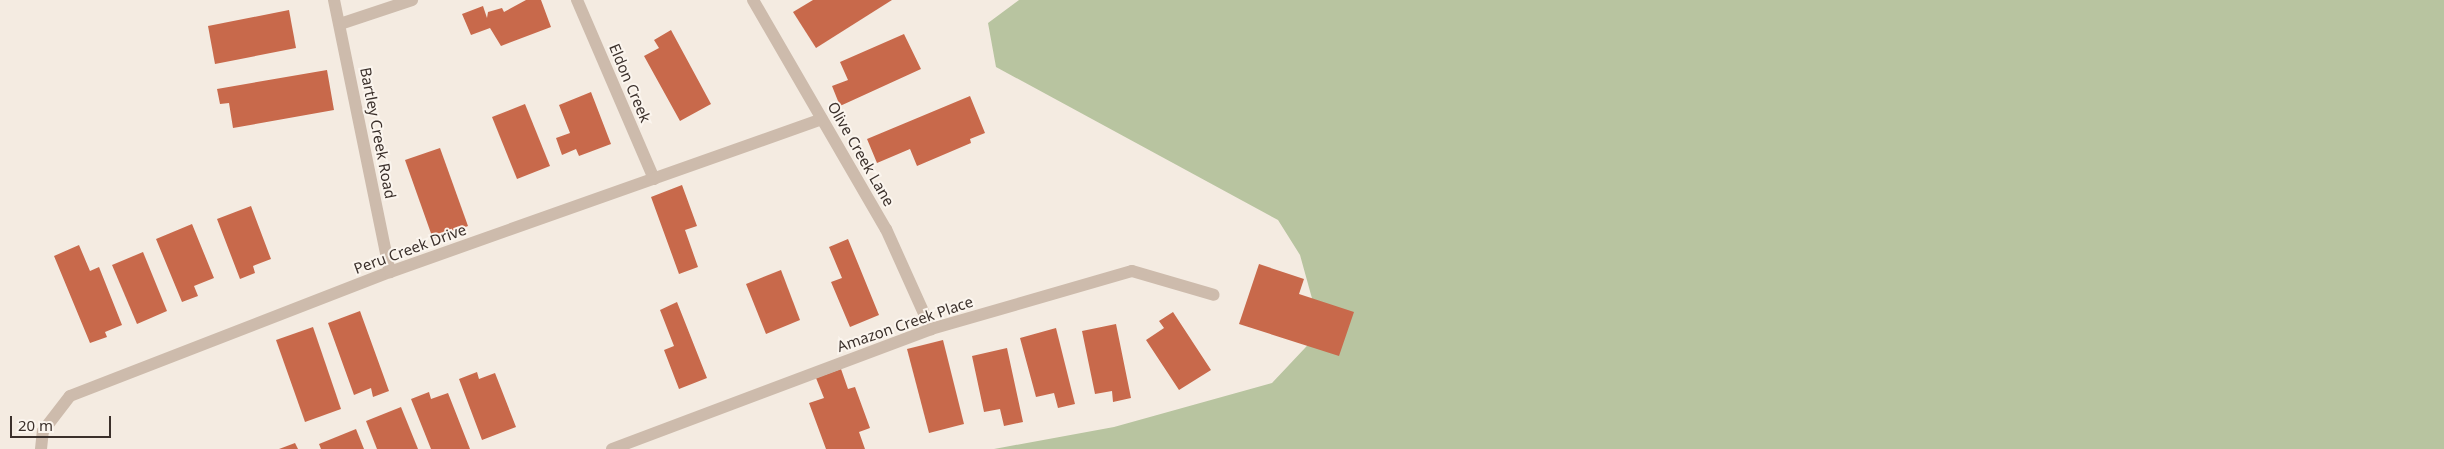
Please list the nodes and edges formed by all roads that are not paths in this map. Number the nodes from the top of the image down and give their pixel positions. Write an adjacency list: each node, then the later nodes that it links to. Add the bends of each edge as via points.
1 (334, 0): 5 (street, Bartley Creek Road)
2 (412, 0): 5 (street)
3 (577, 0): 7 (street, Eldon Creek)
4 (752, 0): 6 (street, Olive Creek Lane)
5 (340, 24): 8 (street, Bartley Creek Road)
6 (822, 119): 7 (street, Peru Creek Drive); 10 (street, Olive Creek Lane, via 886,229)
7 (654, 178): 8 (street, Peru Creek Drive)
8 (390, 272): 11 (street, Peru Creek Drive, via 70,396 43,431)
9 (1214, 295): 10 (street, Amazon Creek Place, via 1132,271)
10 (931, 329): 12 (street, Amazon Creek Place)
11 (42, 449)
12 (612, 449)

